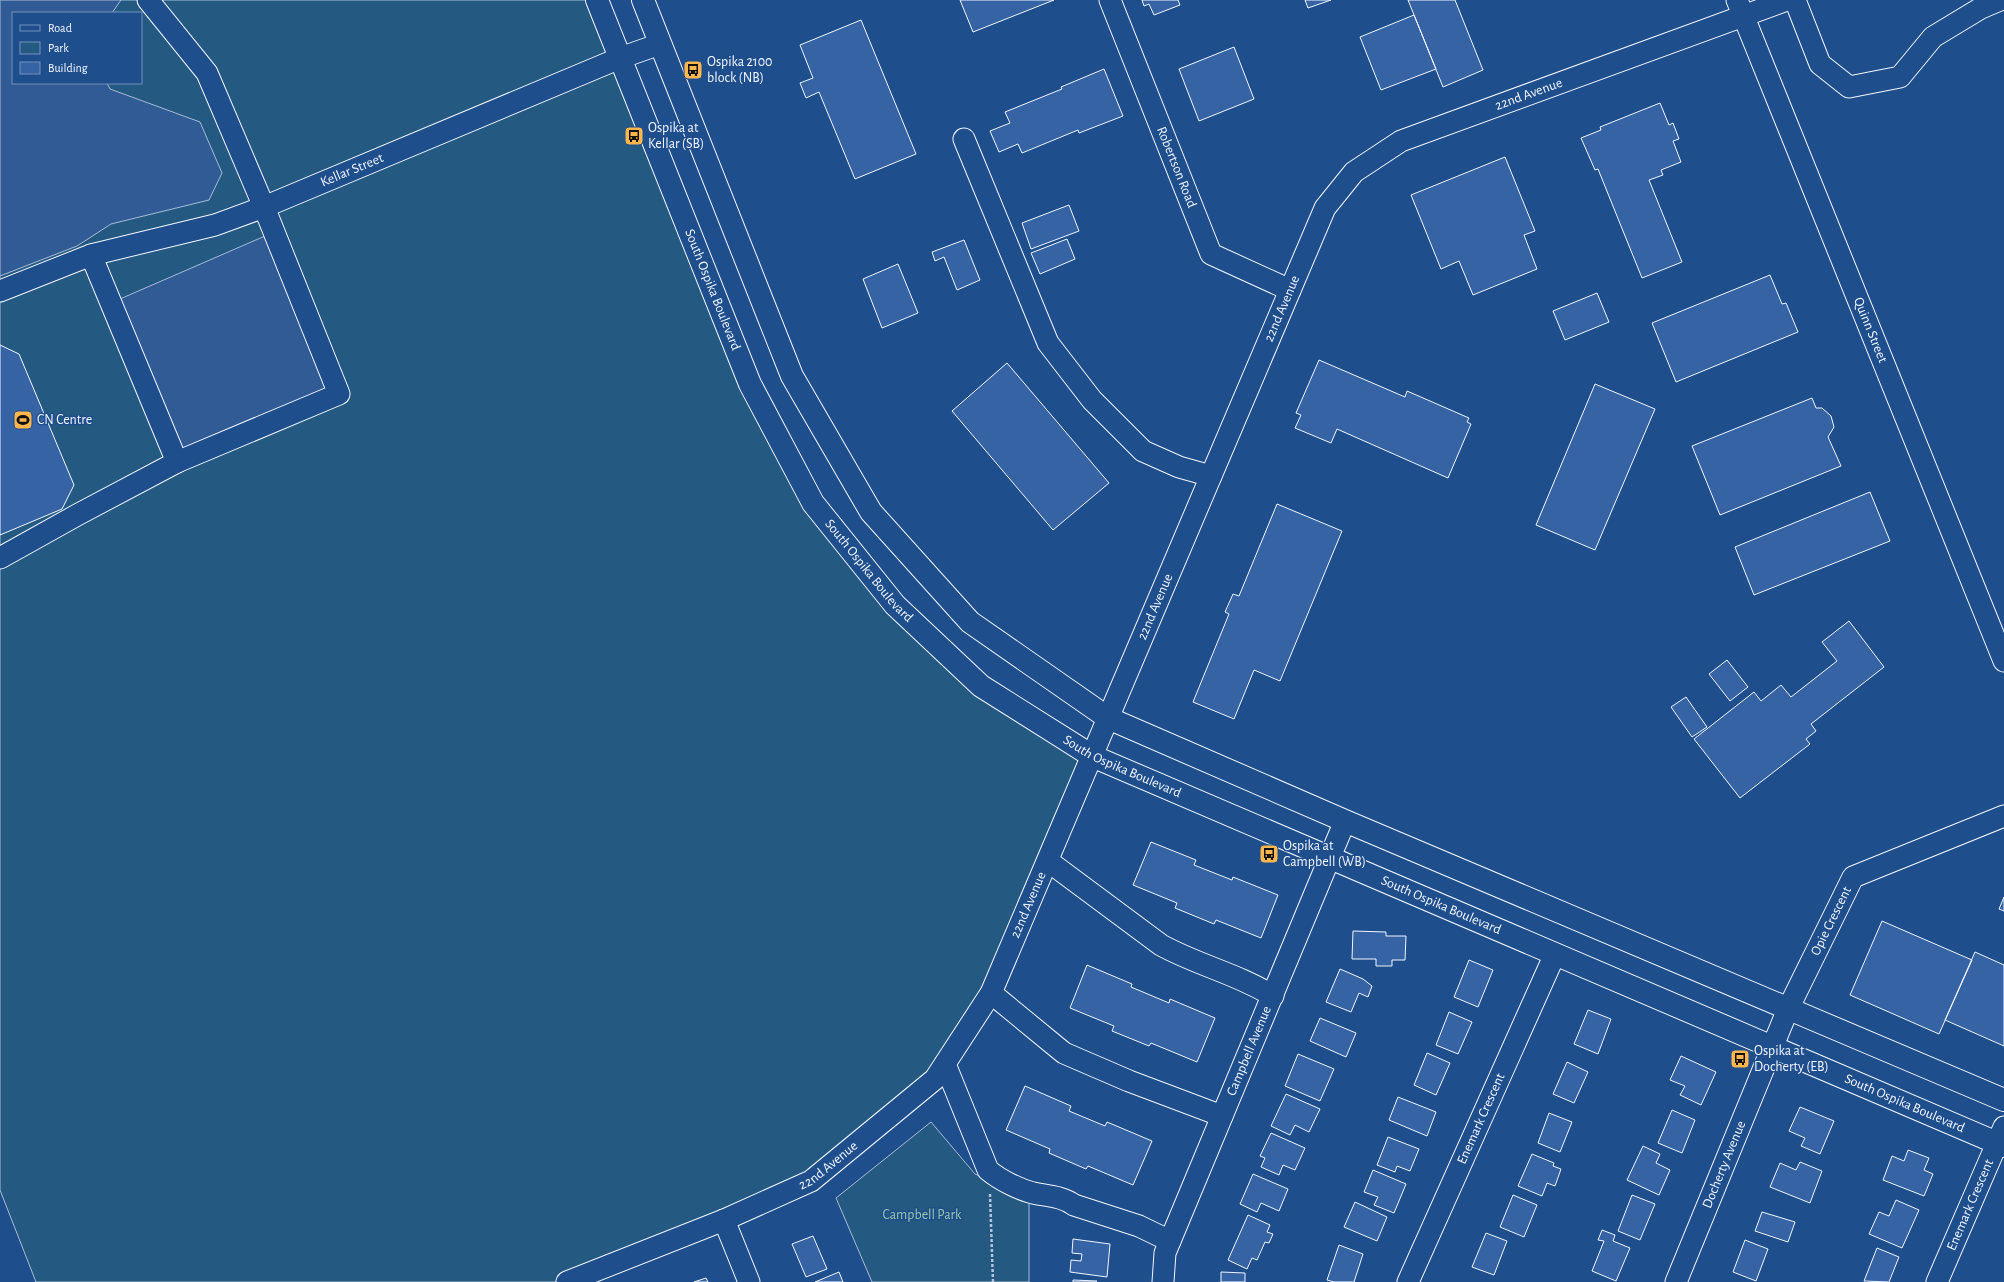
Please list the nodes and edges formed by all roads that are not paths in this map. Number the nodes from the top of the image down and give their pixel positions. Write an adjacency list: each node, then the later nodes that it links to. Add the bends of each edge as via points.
1 (148, 0): 12 (street, via 207,73)
2 (597, 0): 10 (main road, South Ospika Boulevard)
3 (643, 0): 9 (main road)
4 (1110, 0): 14 (street, Robertson Road, via 1211,254)
5 (1787, 0): 8 (street, 22nd Avenue)
6 (1795, 0): 7 (street, via 1820,64 1849,87 1900,77 1933,37 1981,8)
7 (2000, 0)
8 (1740, 8): 14 (street, 22nd Avenue, via 1400,141 1354,172 1325,208); 19 (street, Quinn Street)
9 (660, 44): 10 (street, Kellar Street); 20 (main road, via 792,376 871,512 970,622)
10 (620, 58): 12 (street, Kellar Street); 21 (main road, South Ospika Boulevard, via 750,384 814,502 895,605 981,686)
11 (964, 139): 17 (street, via 1048,343 1092,400 1142,451 1179,467)
12 (264, 206): 13 (street, Kellar Street, via 215,225); 16 (street, via 339,394)
13 (92, 255): 15 (street, Kellar Street); 16 (street)
14 (1290, 290): 17 (street, 22nd Avenue)
15 (0, 291)
16 (177, 462): 18 (street)
17 (1211, 476): 20 (street, 22nd Avenue)
18 (0, 558)
19 (2004, 661)
20 (1108, 718): 21 (street, 22nd Avenue); 23 (main road)
21 (1092, 756): 24 (main road, South Ospika Boulevard); 25 (street, 22nd Avenue)
22 (2004, 816): 29 (street, Opie Crescent, via 1853,877)
23 (1345, 821): 24 (street, Campbell Avenue); 29 (main road)
24 (1330, 859): 26 (main road, South Ospika Boulevard); 28 (street, Campbell Avenue)
25 (1048, 861): 27 (street, 22nd Avenue); 28 (street, via 1161,945 1180,956 1261,988)
26 (1555, 954): 30 (main road, South Ospika Boulevard); 40 (street, Enemark Crescent)
27 (991, 993): 31 (street, 22nd Avenue); 33 (street, via 1064,1053)
28 (1273, 996): 33 (street, Campbell Avenue)
29 (1788, 1009): 30 (street, Opie Crescent); 32 (main road)
30 (1773, 1047): 34 (main road, South Ospika Boulevard); 41 (street, Docherty Avenue)
31 (945, 1064): 35 (street, 22nd Avenue, via 935,1079 811,1181); 36 (street, via 988,1170 1001,1180 1030,1192 1066,1199 1074,1205 1139,1226)
32 (2004, 1100)
33 (1222, 1116): 36 (street, Campbell Avenue)
34 (2002, 1139): 42 (street, Enemark Crescent)
35 (724, 1220): 37 (street, 22nd Avenue); 38 (street)
36 (1170, 1241): 39 (street, Campbell Avenue, via 1165,1253)
37 (567, 1282)
38 (749, 1282)
39 (1164, 1282)
40 (1408, 1282)
41 (1676, 1282)
42 (1938, 1282)

